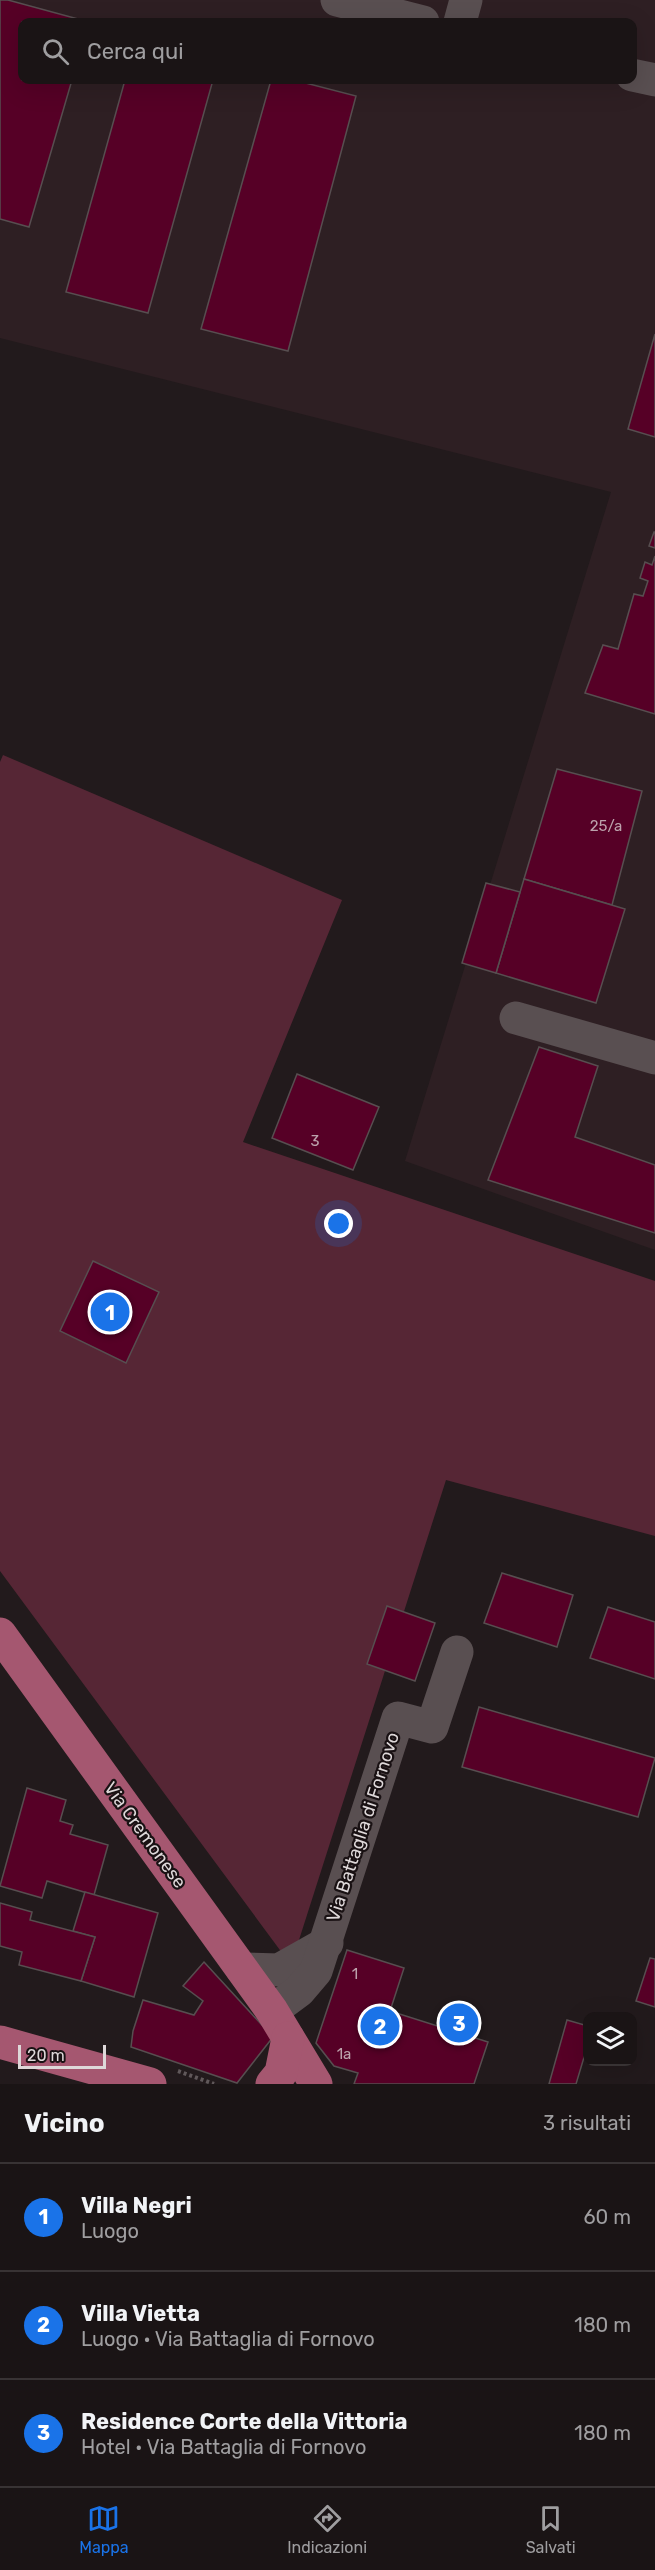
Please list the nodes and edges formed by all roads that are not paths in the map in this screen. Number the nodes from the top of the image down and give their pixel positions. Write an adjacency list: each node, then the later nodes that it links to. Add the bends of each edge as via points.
1 (337, 0): 3 (street)
2 (466, 0): 4 (street)
3 (407, 18)
4 (461, 18)
5 (637, 76): 6 (street)
6 (655, 80)
7 (516, 1018): 8 (street)
8 (655, 1058)
9 (0, 1634): 12 (main road, Via Cremonese)
10 (457, 1652): 11 (street, Via Battaglia di Fornovo, via 432,1727 398,1718)
11 (327, 1943): 12 (street, Via Battaglia di Fornovo, via 279,1970); 13 (street, Via Battaglia di Fornovo, via 316,1971 299,1991)
12 (242, 1969): 13 (main road, Via Cremonese)
13 (280, 2025): 16 (main road, via 281,2073); 17 (main road); 18 (main road, Via Cremonese)
14 (0, 2042): 15 (main road)
15 (142, 2083)
16 (272, 2084)
17 (291, 2084)
18 (316, 2084)

